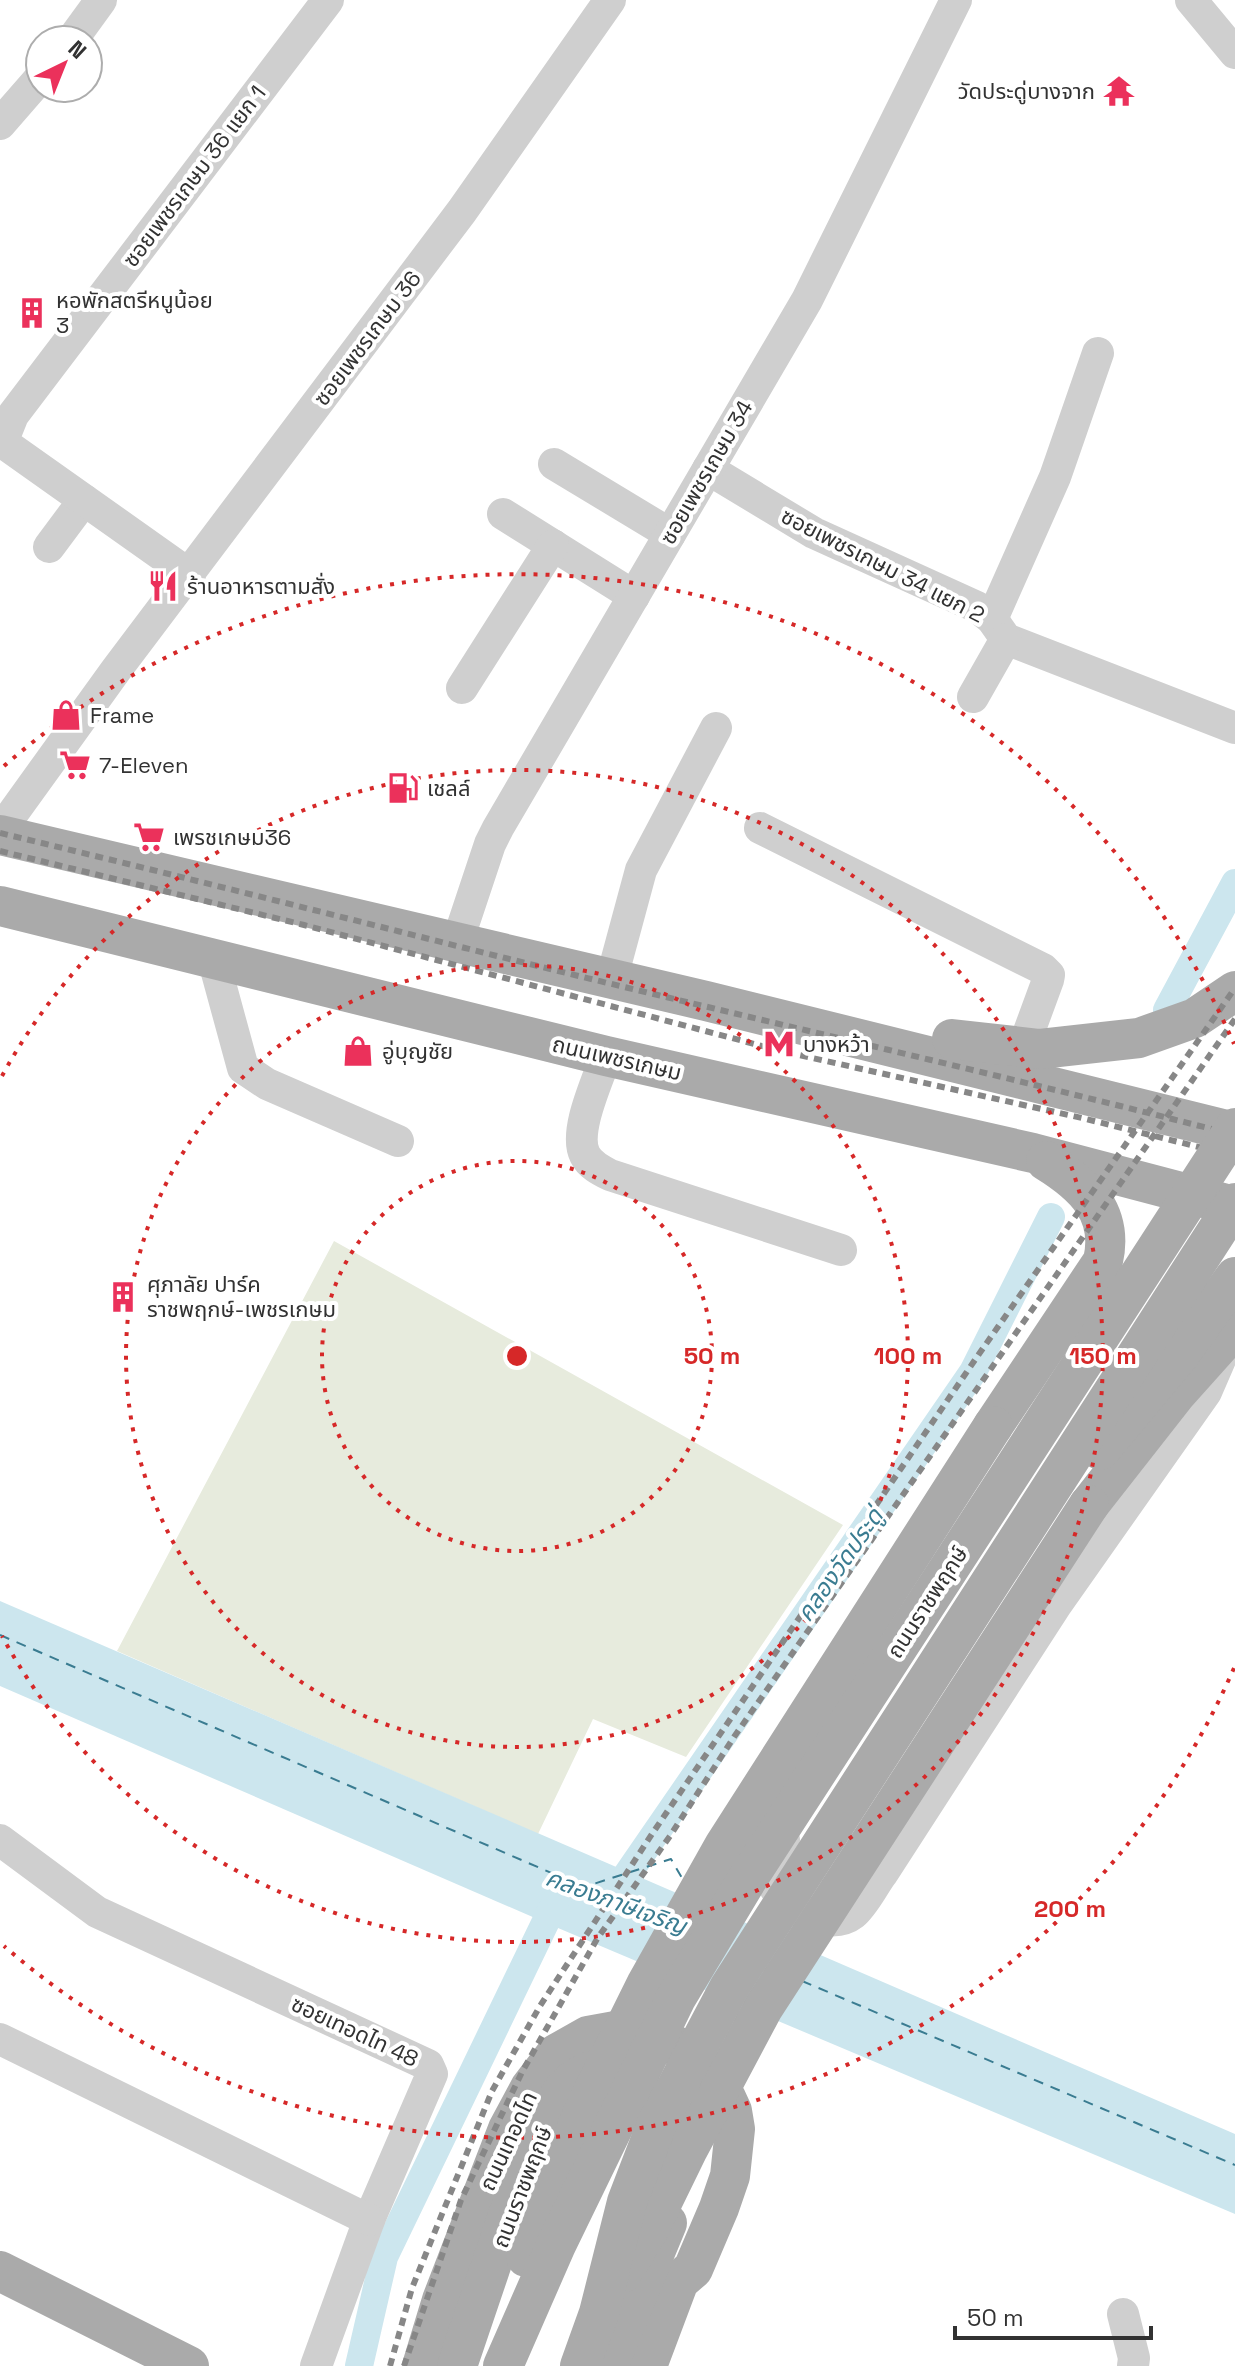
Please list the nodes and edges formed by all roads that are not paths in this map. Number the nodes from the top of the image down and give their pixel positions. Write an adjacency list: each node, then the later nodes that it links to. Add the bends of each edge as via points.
1 (101, 0): 6 (street)
2 (328, 0): 11 (street, ซอยเพชรเกษม 36 แยก 1)
3 (610, 0): 19 (street, ซอยเพชรเกษม 36, via 462,211)
4 (956, 0): 13 (street, ซอยเพชรเกษม 34, via 807,300)
5 (1191, 0): 7 (street)
6 (84, 24)
7 (1235, 53)
8 (24, 96): 9 (street)
9 (0, 124)
10 (1098, 353): 21 (street)
11 (6, 410): 14 (street, ซอยเพชรเกษม 36 แยก 1, via 5,444)
12 (554, 464): 16 (street)
13 (708, 469): 16 (street, ซอยเพชรเกษม 34); 21 (street, ซอยเพชรเกษม 34 แยก 2, via 814,533 977,607)
14 (84, 500): 18 (street); 19 (street, ซอยเพชรเกษม 36 แยก 1)
15 (503, 514): 17 (street)
16 (670, 534): 20 (street, ซอยเพชรเกษม 34)
17 (553, 545): 20 (street); 22 (street)
18 (49, 547)
19 (190, 575): 27 (street, ซอยเพชรเกษม 36)
20 (634, 596): 29 (street, ซอยเพชรเกษม 34, via 498,828)
21 (999, 629): 23 (street); 25 (street, ซอยเพชรเกษม 34 แยก 2)
22 (462, 688)
23 (973, 697)
24 (716, 728): 31 (street, via 641,870)
25 (1235, 728)
26 (760, 828): 34 (street, via 1043,969 1048,980)
27 (0, 833): 29 (main road)
28 (0, 906): 30 (main road, ถนนเพชรเกษม)
29 (457, 943): 31 (main road)
30 (213, 958): 35 (main road, ถนนเพชรเกษม); 37 (street, via 243,1068 267,1084)
31 (611, 981): 33 (main road)
32 (1235, 991): 34 (main road, via 1195,1018 1139,1038)
33 (706, 1001): 34 (main road); 36 (main road)
34 (1023, 1048)
35 (606, 1056): 38 (main road, ถนนเพชรเกษม); 43 (street, via 581,1132 583,1153 592,1165)
36 (1233, 1131): 60 (main road, ถนนราชพฤกษ์, bridge, via 756,1864 684,1984)
37 (398, 1141)
38 (1033, 1153): 40 (main road, ถนนเพชรเกษม); 42 (main road, via 1079,1185 1103,1220)
39 (1235, 1186): 40 (main road)
40 (1173, 1190): 41 (main road, ถนนเพชรเกษม)
41 (1235, 1204): 48 (main road, ถนนราชพฤกษ์, bridge)
42 (1107, 1242): 45 (street, via 1117,1280); 60 (main road, bridge, via 1103,1261 724,1846 647,1983 586,2106 531,2238)
43 (841, 1250)
44 (1235, 1277): 48 (main road, bridge, via 1129,1417)
45 (1119, 1325): 46 (street, via 1107,1351 770,1860 770,1879 789,1904 825,1921 853,1914 1056,1605 1206,1392); 47 (street, via 1133,1289 1147,1280 1179,1280 1207,1305 1213,1341)
46 (1234, 1329): 47 (main road)
47 (1202, 1364): 54 (main road, bridge, via 1089,1505 763,2008 650,2227)
48 (1028, 1525): 54 (main road, ถนนราชพฤกษ์, bridge, via 729,1988 657,2124 627,2202)
49 (4, 1853): 51 (street, ซอยเทอดไท 48, via 97,1912 428,2065 432,2074)
50 (0, 2039): 51 (street)
51 (369, 2220): 57 (street, ซอยเทอดไท 48)
52 (693, 2269): 58 (main road, ถนนเทอดไท, via 730,2176 735,2146 732,2111 709,2074 673,2044 621,2030 588,2036 556,2054 508,2129); 63 (main road, ถนนเทอดไท, via 679,2281); 64 (main road, ถนนเทอดไท, via 695,2289)
53 (0, 2271): 56 (main road)
54 (599, 2313): 61 (main road, ถนนราชพฤกษ์, bridge)
55 (1123, 2314): 65 (street)
56 (189, 2366)
57 (316, 2366)
58 (422, 2366)
59 (457, 2366): 62 (main road, ถนนราชพฤกษ์, via 516,2192 560,2095 582,2075 620,2069 658,2083 677,2100 692,2116 700,2152)
60 (501, 2366)
61 (580, 2366)
62 (608, 2366)
63 (647, 2366)
64 (668, 2366)
65 (1133, 2366)

